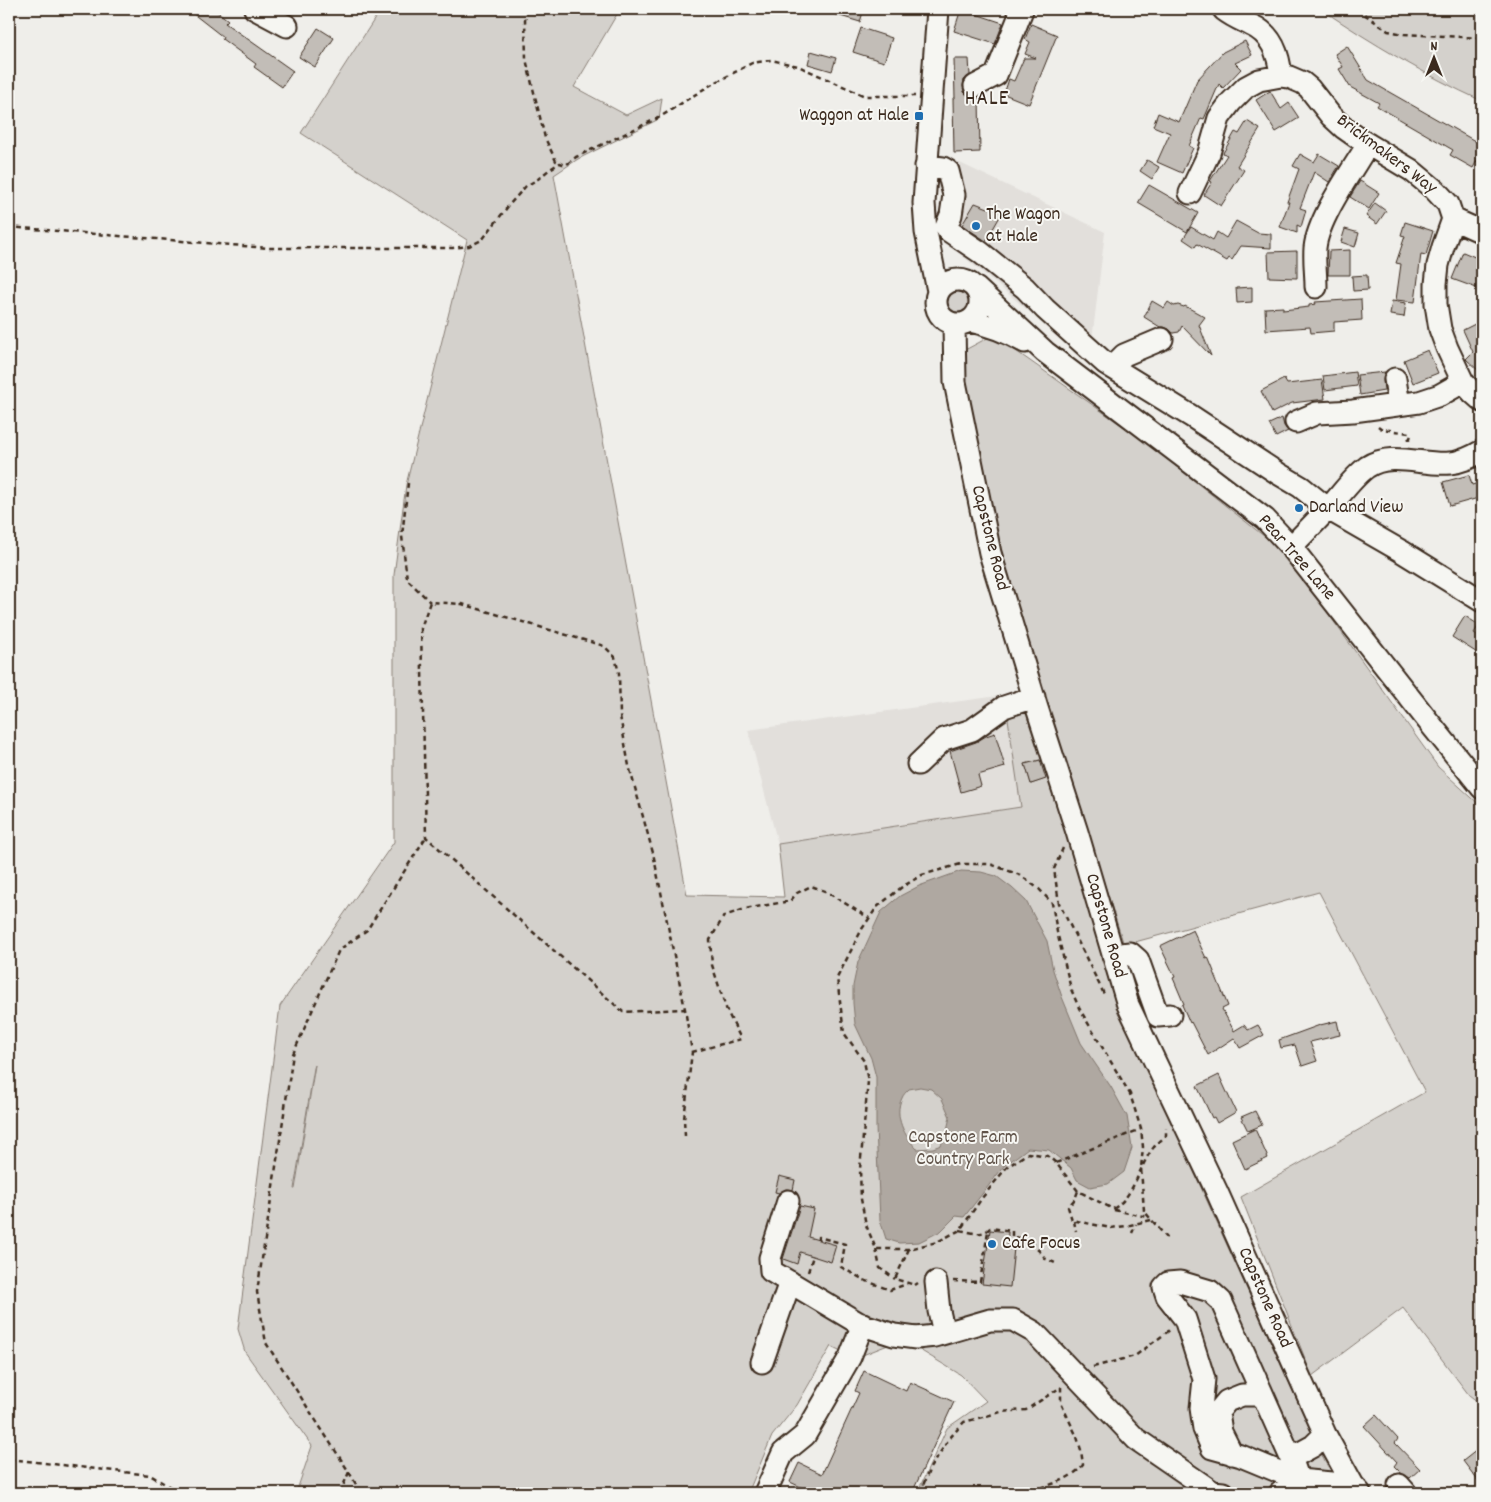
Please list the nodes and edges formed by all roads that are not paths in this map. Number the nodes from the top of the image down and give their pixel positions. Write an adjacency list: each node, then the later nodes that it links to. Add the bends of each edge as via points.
1 (255, 9): 6 (street)
2 (938, 9): 10 (street)
3 (1018, 9): 8 (street, via 1022,10 996,75)
4 (1224, 10): 5 (street, via 1235,18)
5 (1256, 16): 7 (street, via 1279,59)
6 (286, 26)
7 (1281, 76): 9 (street, Brickmakers Way, via 1306,85 1340,124); 11 (street, via 1259,80 1246,87 1219,118 1209,153)
8 (974, 86)
9 (1368, 144): 12 (street, Brickmakers Way, via 1411,170 1435,190 1448,204); 16 (street, via 1326,215 1319,234 1315,248)
10 (926, 166): 13 (street); 21 (street, via 948,171 954,195 952,214 946,227 949,231 1024,288)
11 (1190, 193)
12 (1453, 219): 14 (street); 23 (street, via 1438,265 1436,304 1440,328)
13 (926, 232): 15 (street, via 953,271); 17 (street)
14 (1482, 232)
15 (970, 284): 17 (street, via 956,279 942,285); 18 (street, via 980,294 981,302 976,316); 20 (street, Pear Tree Lane)
16 (1316, 287)
17 (938, 291): 18 (street, via 938,312 948,322)
18 (962, 322): 20 (street, Pear Tree Lane, via 987,324); 31 (street, Capstone Road, via 955,382 990,554)
19 (1162, 339): 21 (street, via 1124,356)
20 (1045, 352): 29 (street, Pear Tree Lane, via 1265,519)
21 (1115, 369): 28 (street, via 1301,487)
22 (1395, 378): 25 (street)
23 (1463, 382): 24 (street); 25 (street, via 1429,400)
24 (1482, 401)
25 (1400, 405): 26 (street, via 1317,413)
26 (1296, 422)
27 (1482, 451): 28 (street, via 1466,460 1449,464 1380,462 1368,467)
28 (1328, 509): 29 (street); 30 (street)
29 (1291, 547): 33 (street, Pear Tree Lane)
30 (1482, 601)
31 (1034, 697): 32 (street, via 1004,707 972,730 944,739); 34 (street, Capstone Road)
32 (918, 764)
33 (1482, 788)
34 (1113, 954): 35 (street, via 1130,953 1138,960 1158,1016); 43 (street, Capstone Road, via 1128,1004 1218,1192)
35 (1170, 1015)
36 (788, 1201): 37 (street, via 770,1258 771,1271)
37 (790, 1282): 39 (street); 41 (street)
38 (936, 1282): 40 (street)
39 (863, 1324): 40 (street, via 894,1335 916,1338); 48 (street, via 850,1357 805,1435 783,1453)
40 (944, 1333): 49 (street, via 990,1320 1013,1320 1034,1332 1136,1439 1213,1492)
41 (762, 1362)
42 (1263, 1395): 44 (street, via 1242,1395 1227,1401 1218,1412 1221,1432); 44 (street, via 1221,1301 1210,1291 1180,1282 1168,1283 1164,1287 1167,1296 1185,1319 1204,1379 1204,1429 1212,1448); 45 (street)
43 (1325, 1434): 45 (street, via 1313,1446); 47 (street, Capstone Road)
44 (1232, 1454): 46 (street)
45 (1291, 1458): 46 (street)
46 (1305, 1487): 47 (street); 50 (street)
47 (1357, 1489)
48 (765, 1493)
49 (1223, 1493)
50 (1280, 1493)

